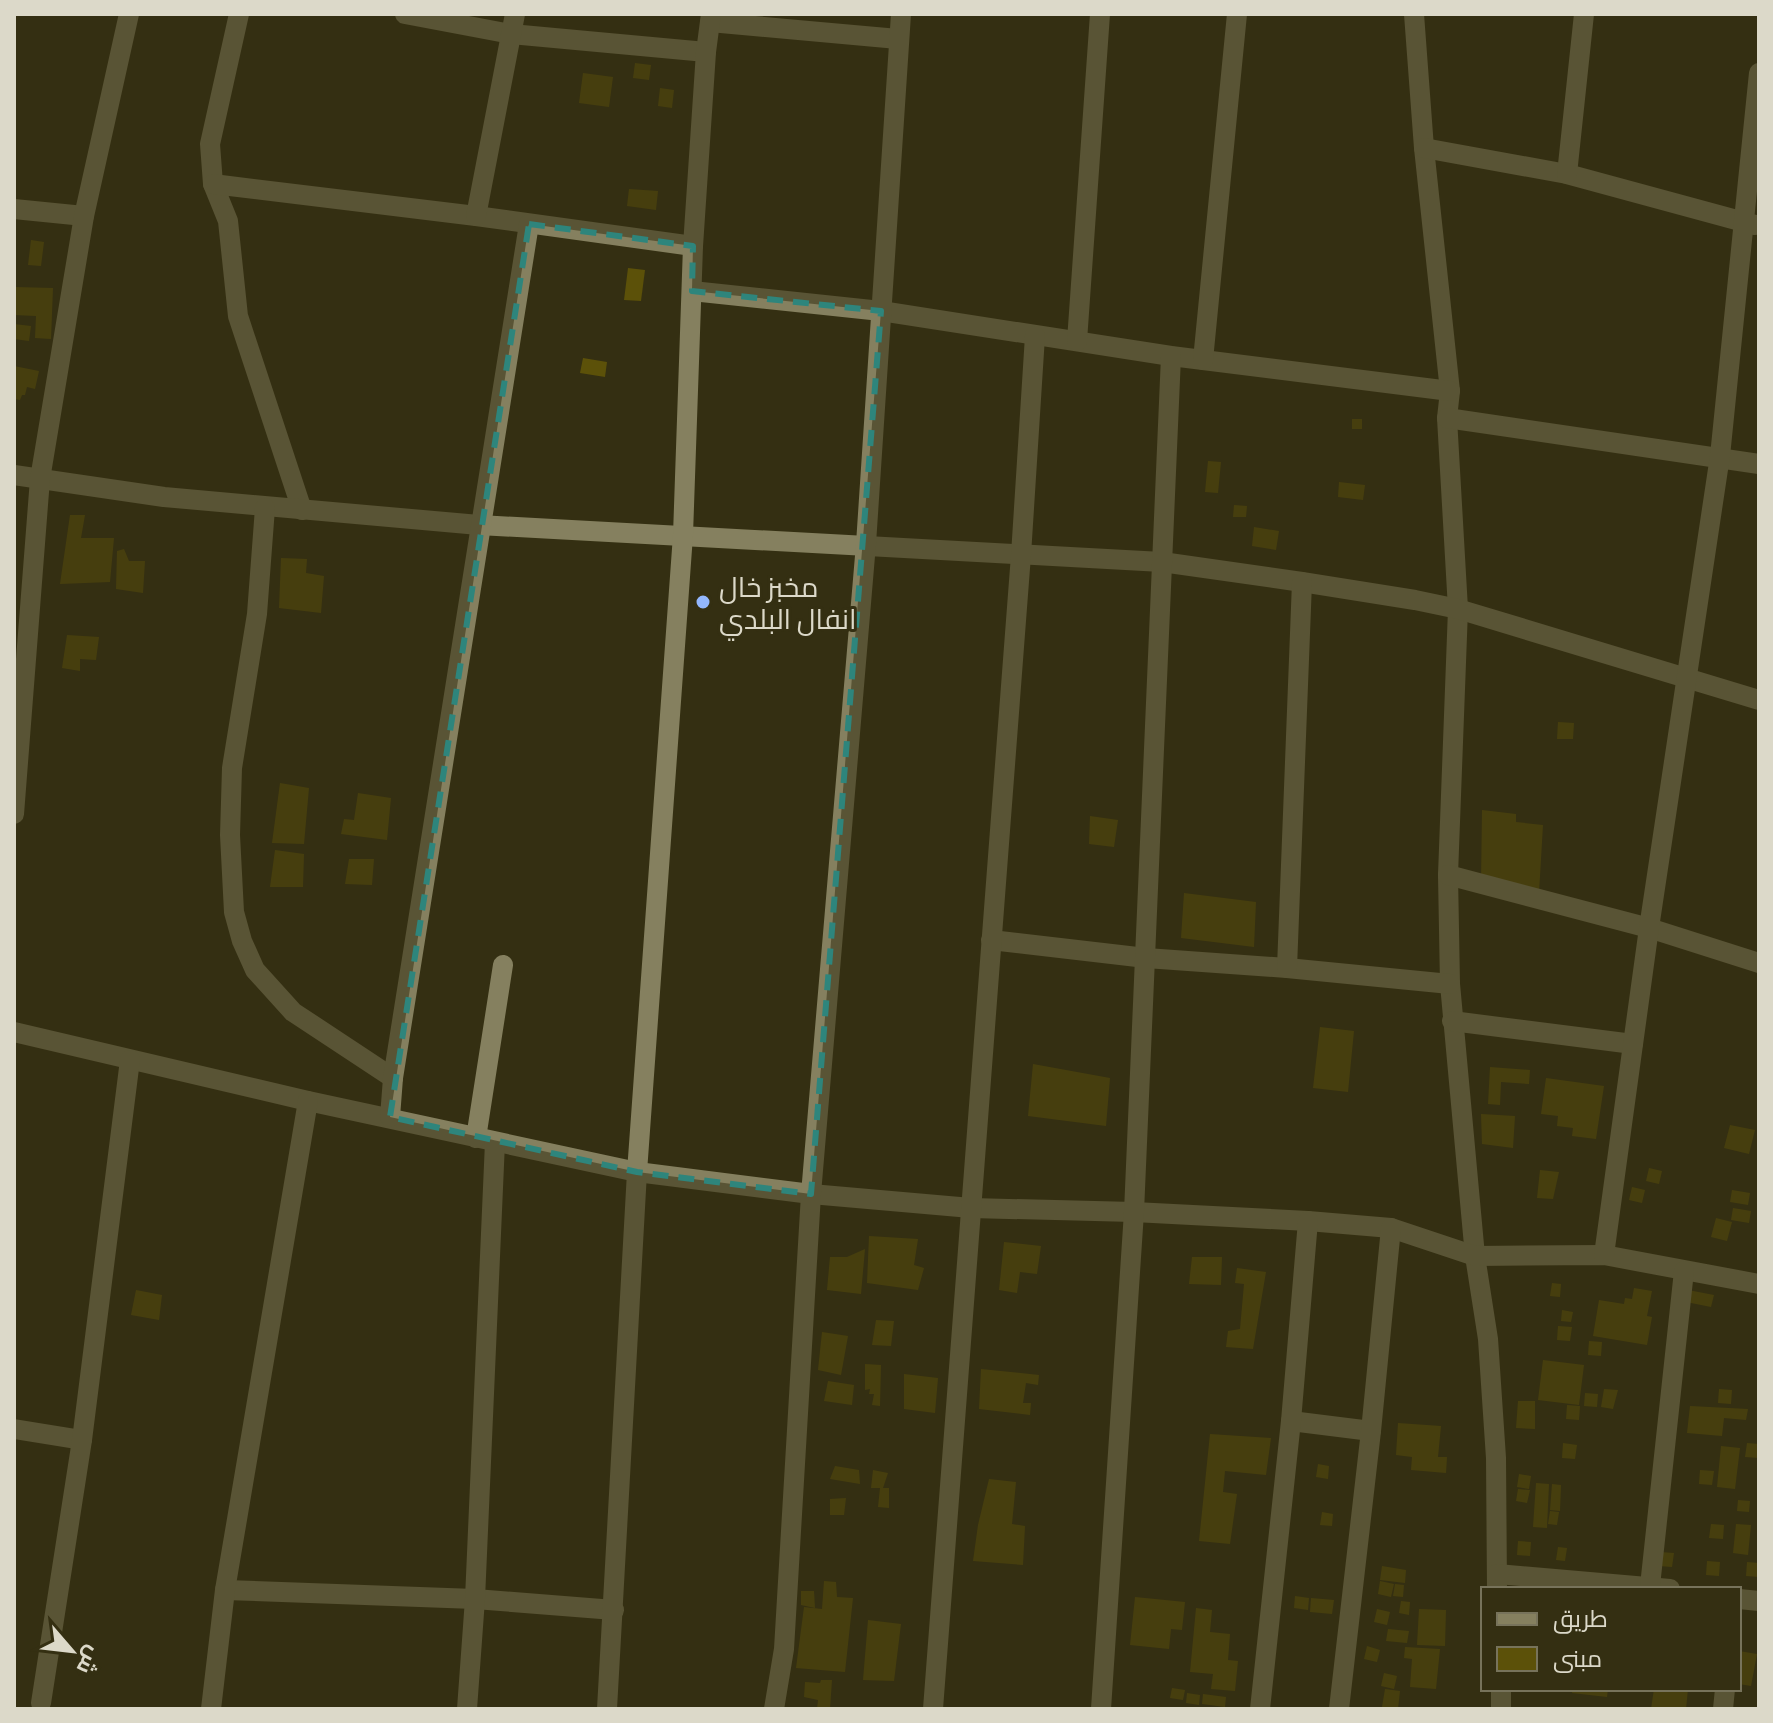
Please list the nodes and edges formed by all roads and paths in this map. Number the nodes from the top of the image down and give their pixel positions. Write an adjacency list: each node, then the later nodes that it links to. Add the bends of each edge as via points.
1 (129, 14): 18 (street)
2 (239, 14): 16 (street, via 210,144)
3 (405, 14): 10 (street)
4 (901, 14): 11 (street)
5 (1100, 14): 26 (street)
6 (1237, 14): 28 (street)
7 (1414, 14): 14 (street)
8 (1584, 14): 15 (street)
9 (710, 18): 11 (street); 12 (street)
10 (513, 24): 12 (street); 19 (street)
11 (898, 39): 24 (street)
12 (706, 52): 22 (street)
13 (1759, 73): 21 (street)
14 (1424, 148): 15 (street); 29 (street)
15 (1567, 174): 21 (street)
16 (213, 184): 19 (street); 36 (street, via 228,221 238,316)
17 (14, 209): 18 (street)
18 (84, 216): 34 (street)
19 (476, 216): 20 (street)
20 (529, 224): 22 (street); 37 (street)
21 (1752, 224): 31 (street)
22 (693, 246): 23 (street)
23 (692, 291): 24 (street); 38 (street)
24 (881, 311): 25 (street); 39 (street)
25 (1035, 336): 26 (street); 40 (street)
26 (1077, 341): 27 (street)
27 (1171, 356): 28 (street); 41 (street)
28 (1203, 360): 29 (street)
29 (1450, 391): 30 (street)
30 (1447, 418): 31 (street); 43 (street)
31 (1720, 456): 32 (street); 44 (street)
32 (1759, 464)
33 (14, 475): 34 (street)
34 (40, 479): 35 (street); 46 (street)
35 (265, 508): 36 (street); 59 (street, via 257,614 232,768 234,912 255,970 293,1012)
36 (302, 510): 37 (street)
37 (479, 525): 38 (street); 59 (street)
38 (683, 535): 39 (street); 63 (street)
39 (866, 544): 40 (street); 64 (street)
40 (1021, 555): 41 (street); 49 (street)
41 (1162, 562): 42 (street); 50 (street)
42 (1302, 582): 43 (street); 53 (street)
43 (1458, 609): 44 (street); 47 (street)
44 (1688, 677): 45 (street); 48 (street)
45 (1759, 700)
46 (14, 814)
47 (1448, 875): 48 (street); 54 (street)
48 (1649, 928): 51 (street); 57 (street)
49 (991, 940): 50 (street); 65 (street)
50 (1146, 958): 53 (street); 66 (street)
51 (1759, 963)
52 (503, 965): 62 (street)
53 (1287, 968): 54 (street)
54 (1450, 984): 55 (street)
55 (1452, 1021): 57 (street); 70 (street)
56 (14, 1032): 58 (street)
57 (1633, 1044): 69 (street)
58 (130, 1060): 60 (street); 76 (street)
59 (393, 1078): 61 (street)
60 (308, 1101): 61 (street); 80 (street)
61 (390, 1117): 62 (street)
62 (485, 1140): 63 (street); 81 (street)
63 (637, 1172): 64 (street); 82 (street)
64 (811, 1194): 65 (street); 87 (street, via 784,1649)
65 (971, 1208): 66 (street); 88 (street)
66 (1134, 1212): 67 (street); 89 (street)
67 (1308, 1221): 68 (street); 73 (street)
68 (1391, 1228): 70 (street); 75 (street)
69 (1604, 1255): 70 (street); 71 (street)
70 (1475, 1256): 77 (street, via 1488,1339)
71 (1684, 1271): 72 (street); 78 (street)
72 (1759, 1284)
73 (1291, 1421): 75 (street); 90 (street)
74 (14, 1429): 76 (street)
75 (1371, 1431): 91 (street)
76 (82, 1440): 83 (street)
77 (1497, 1581): 78 (street)
78 (1650, 1586): 79 (street)
79 (1657, 1587)
80 (225, 1590): 81 (street); 84 (street)
81 (475, 1599): 82 (street); 85 (street)
82 (614, 1610): 86 (street)
83 (41, 1703)
84 (211, 1709)
85 (467, 1709)
86 (607, 1709)
87 (774, 1709)
88 (933, 1709)
89 (1101, 1709)
90 (1260, 1709)
91 (1339, 1709)

